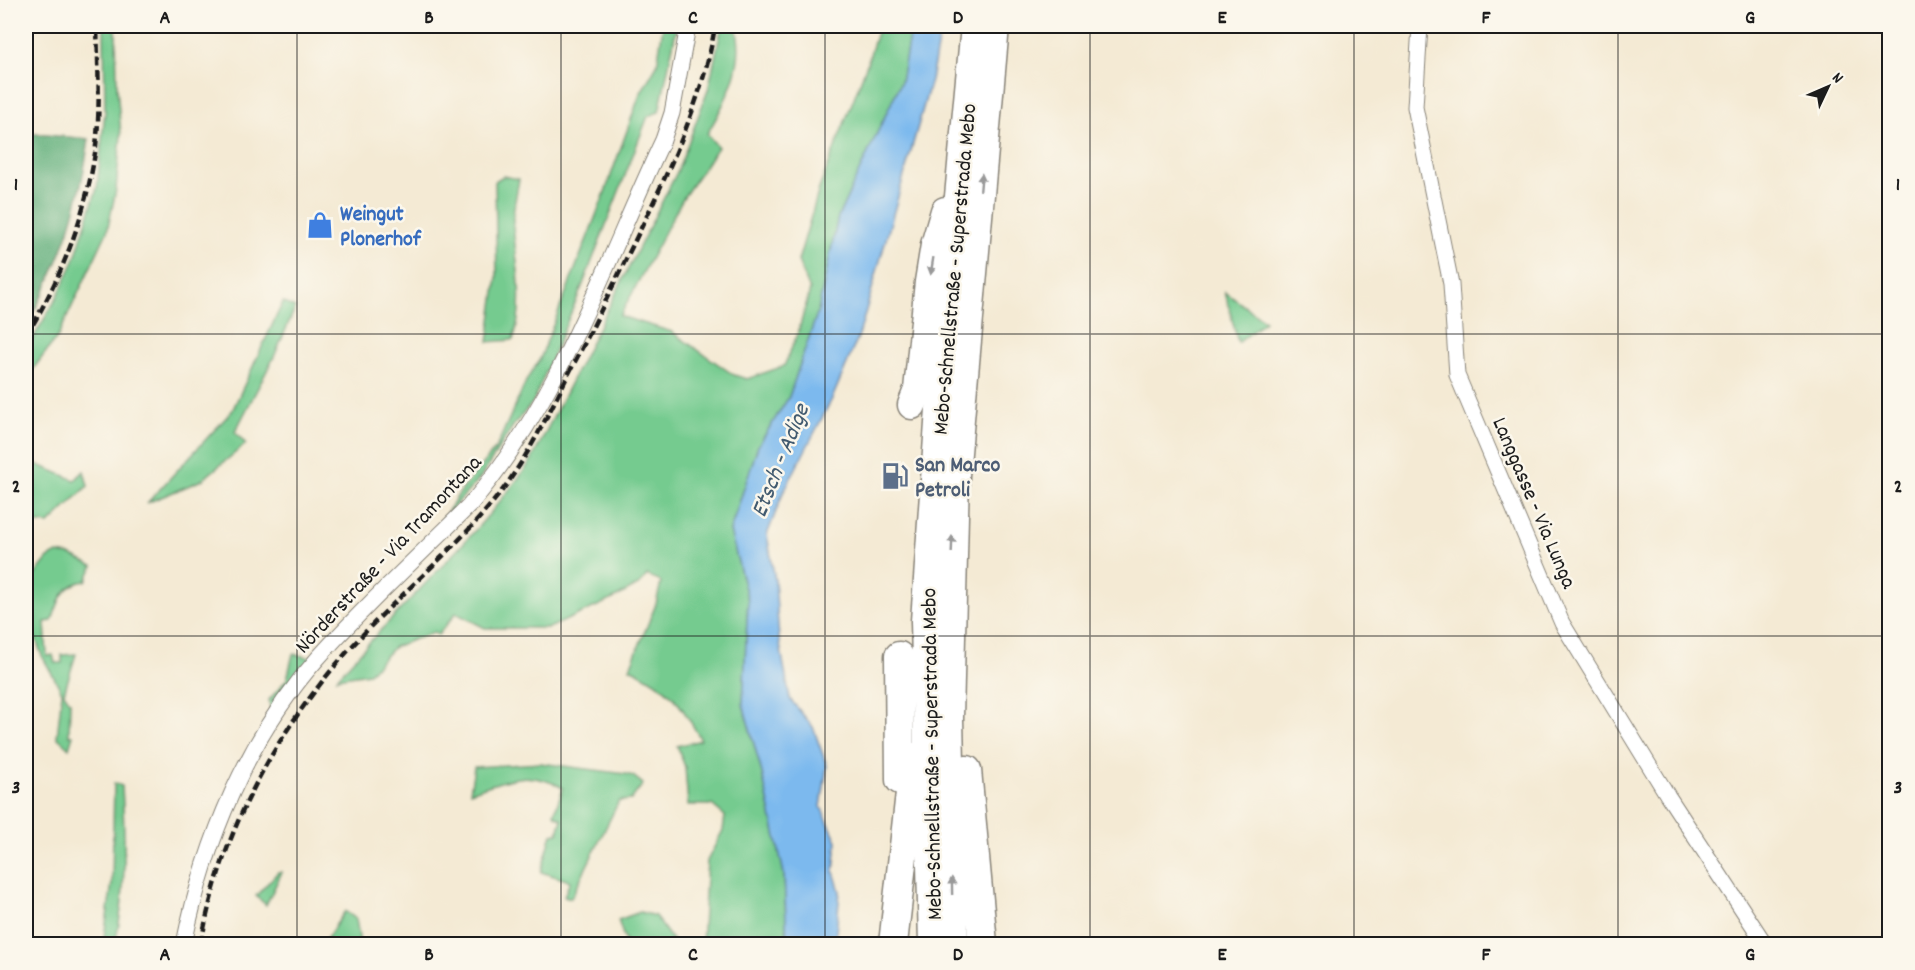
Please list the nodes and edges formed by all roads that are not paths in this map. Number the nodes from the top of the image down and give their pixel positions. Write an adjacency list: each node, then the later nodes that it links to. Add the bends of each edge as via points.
1 (688, 26): 10 (street, Nörderstraße - Via Tramontana, via 663,141 526,431 469,506 317,659 272,721 219,819 195,893)
2 (975, 26): 5 (highway, Mebo-Schnellstraße - Superstrada Mebo)
3 (995, 26): 7 (highway, Mebo-Schnellstraße - Superstrada Mebo, one-way to 3, via 955,476)
4 (1420, 26): 16 (street, Langgasse - Via Lunga, via 1414,107 1451,284 1457,375 1563,623)
5 (968, 108): 6 (highway, one-way to 6, via 957,127 944,218 929,282 918,390); 8 (highway, Mebo-Schnellstraße - Superstrada Mebo)
6 (912, 405)
7 (951, 574): 14 (highway, Mebo-Schnellstraße - Superstrada Mebo, one-way to 7, via 949,718); 15 (highway, via 962,605 962,716)
8 (925, 621): 12 (highway, via 917,646 915,750); 13 (highway, Mebo-Schnellstraße - Superstrada Mebo)
9 (898, 656): 11 (highway, via 900,793)
10 (184, 945)
11 (885, 945)
12 (893, 945)
13 (933, 945)
14 (954, 945)
15 (983, 945)
16 (1765, 945)

